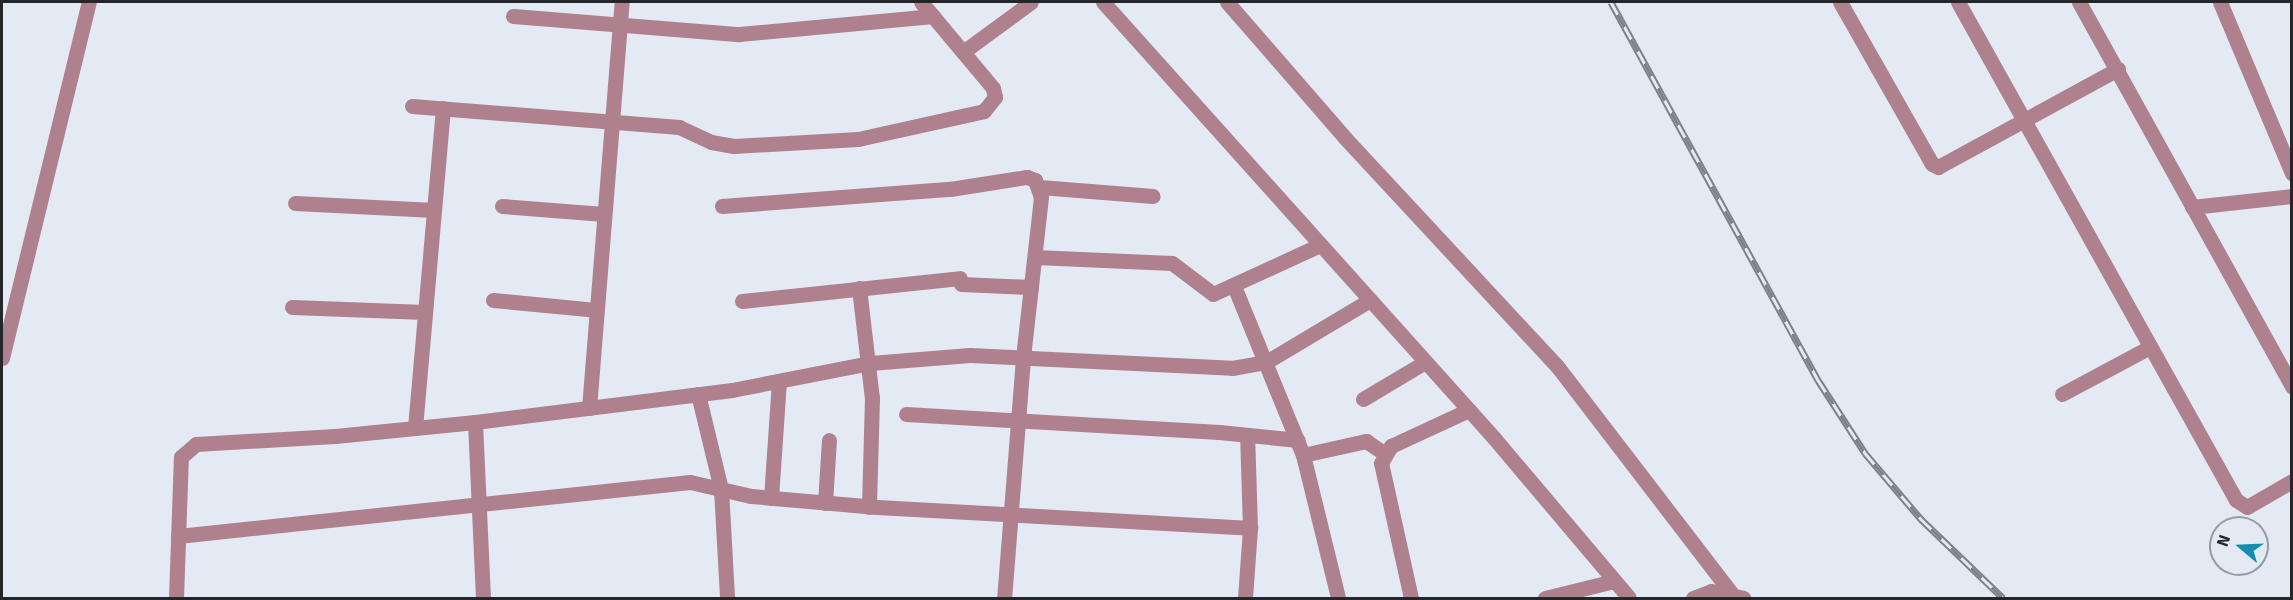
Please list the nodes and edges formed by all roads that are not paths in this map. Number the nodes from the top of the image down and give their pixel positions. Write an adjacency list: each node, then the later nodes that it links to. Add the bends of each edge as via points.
1 (88, 2): 42 (street)
2 (622, 2): 13 (street)
3 (921, 2): 12 (street)
4 (1031, 2): 14 (street)
5 (1102, 2): 30 (street)
6 (1227, 2): 72 (street, via 1346,139 1557,366)
7 (1840, 2): 19 (street, via 1932,164 1945,167)
8 (1958, 2): 19 (street)
9 (2079, 2): 15 (street)
10 (2220, 2): 20 (street)
11 (513, 16): 13 (street)
12 (933, 16): 13 (street, via 738,34); 14 (street)
13 (620, 27): 18 (street)
14 (963, 52): 18 (street, via 993,88 991,106 909,131 858,139 734,146 711,142 679,127)
15 (2118, 69): 19 (street); 27 (street)
16 (412, 106): 17 (street)
17 (443, 108): 18 (street); 28 (street)
18 (612, 119): 29 (street)
19 (2024, 123): 41 (street)
20 (2292, 173)
21 (1040, 187): 22 (street); 26 (street, via 1028,177 950,189); 31 (street)
22 (1153, 195)
23 (2292, 196): 27 (street)
24 (295, 203): 28 (street)
25 (502, 206): 29 (street)
26 (722, 206)
27 (2192, 207): 48 (street)
28 (434, 210): 40 (street)
29 (604, 214): 39 (street)
30 (1320, 245): 32 (street); 36 (street)
31 (1035, 257): 32 (street, via 1172,263 1183,268 1206,292 1220,293); 33 (street)
32 (1234, 286): 44 (street)
33 (1031, 287): 34 (street, via 961,281); 43 (street)
34 (859, 288): 37 (street); 46 (street)
35 (493, 300): 39 (street)
36 (1370, 300): 44 (street); 45 (street)
37 (742, 301)
38 (292, 307): 40 (street)
39 (596, 310): 52 (street)
40 (425, 312): 57 (street)
41 (2150, 347): 50 (street); 62 (street, via 2241,505 2254,504)
42 (2, 358)
43 (1023, 358): 44 (street, via 1232,368); 46 (street, via 970,355); 56 (street)
44 (1266, 362): 60 (street)
45 (1425, 362): 51 (street); 53 (street)
46 (870, 363): 47 (street); 67 (street)
47 (779, 381): 49 (street); 64 (street)
48 (2292, 387)
49 (698, 394): 52 (street); 63 (street)
50 (2062, 394)
51 (1363, 399)
52 (589, 408): 55 (street)
53 (1469, 410): 61 (street, via 1391,446); 71 (street)
54 (906, 414): 56 (street)
55 (475, 422): 57 (street); 65 (street)
56 (1018, 423): 58 (street); 68 (street)
57 (415, 428): 70 (street, via 196,444 182,456)
58 (1247, 435): 60 (street); 69 (street)
59 (829, 440): 66 (street)
60 (1301, 448): 61 (street, via 1366,441); 78 (street)
61 (1385, 454): 79 (street, via 1381,469)
62 (2292, 481)
63 (721, 489): 64 (street); 65 (street, via 690,482); 75 (street)
64 (771, 498): 66 (street)
65 (478, 502): 70 (street); 74 (street)
66 (825, 503): 67 (street)
67 (869, 507): 68 (street)
68 (1009, 515): 69 (street); 76 (street)
69 (1250, 528): 77 (street)
70 (178, 536): 73 (street)
71 (1614, 581): 80 (street); 81 (street)
72 (1737, 596): 82 (street, via 1711,591)
73 (176, 598)
74 (483, 598)
75 (727, 598)
76 (1004, 598)
77 (1245, 598)
78 (1338, 598)
79 (1410, 598)
80 (1545, 598)
81 (1629, 598)
82 (1693, 598)

